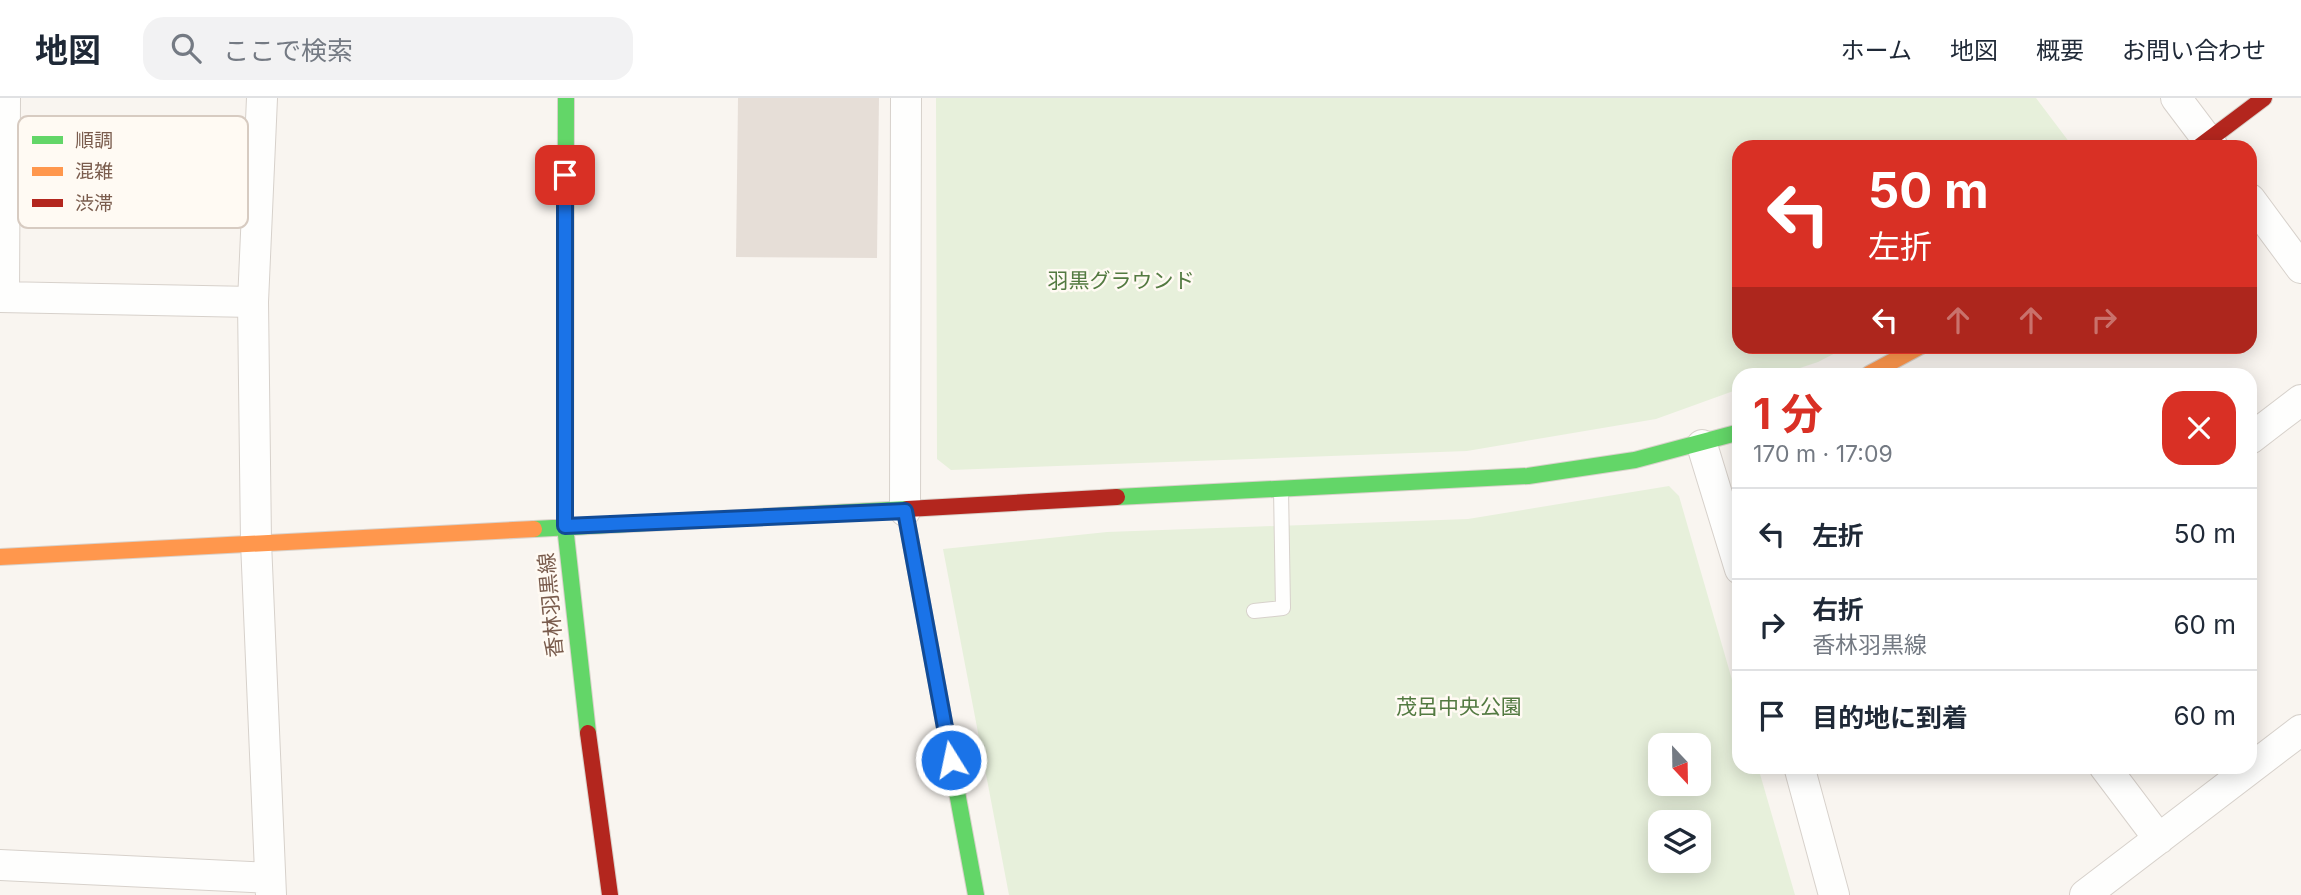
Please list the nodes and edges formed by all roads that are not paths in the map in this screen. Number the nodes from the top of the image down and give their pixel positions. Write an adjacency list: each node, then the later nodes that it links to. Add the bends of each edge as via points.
1 (5, 98): 11 (street)
2 (261, 98): 12 (street)
3 (566, 98): 21 (street, 香林羽黒線)
4 (906, 98): 20 (street)
5 (2176, 98): 7 (street)
6 (2264, 98): 8 (street)
7 (2204, 140)
8 (2213, 140)
9 (2257, 208): 10 (street)
10 (2301, 268)
11 (2, 297): 12 (street)
12 (253, 302): 22 (street)
13 (1907, 354): 14 (street)
14 (1880, 368)
15 (2301, 400): 16 (street)
16 (2257, 434)
17 (1732, 435): 18 (street)
18 (1702, 445): 19 (street, via 1598,468 1475,482); 23 (street)
19 (1281, 489): 20 (street); 25 (lane, via 1283,608)
20 (905, 511): 21 (street); 36 (street)
21 (565, 526): 22 (street); 35 (street, 香林羽黒線, via 591,769)
22 (256, 542): 24 (street); 33 (street)
23 (1732, 543)
24 (0, 557)
25 (1254, 611)
26 (2301, 730): 27 (street)
27 (2257, 764)
28 (1809, 774): 37 (street)
29 (2110, 774): 31 (street)
30 (2244, 774): 31 (street)
31 (2159, 839): 34 (street)
32 (0, 865): 33 (street)
33 (271, 886)
34 (2089, 894)
35 (610, 895)
36 (976, 895)
37 (1834, 895)

